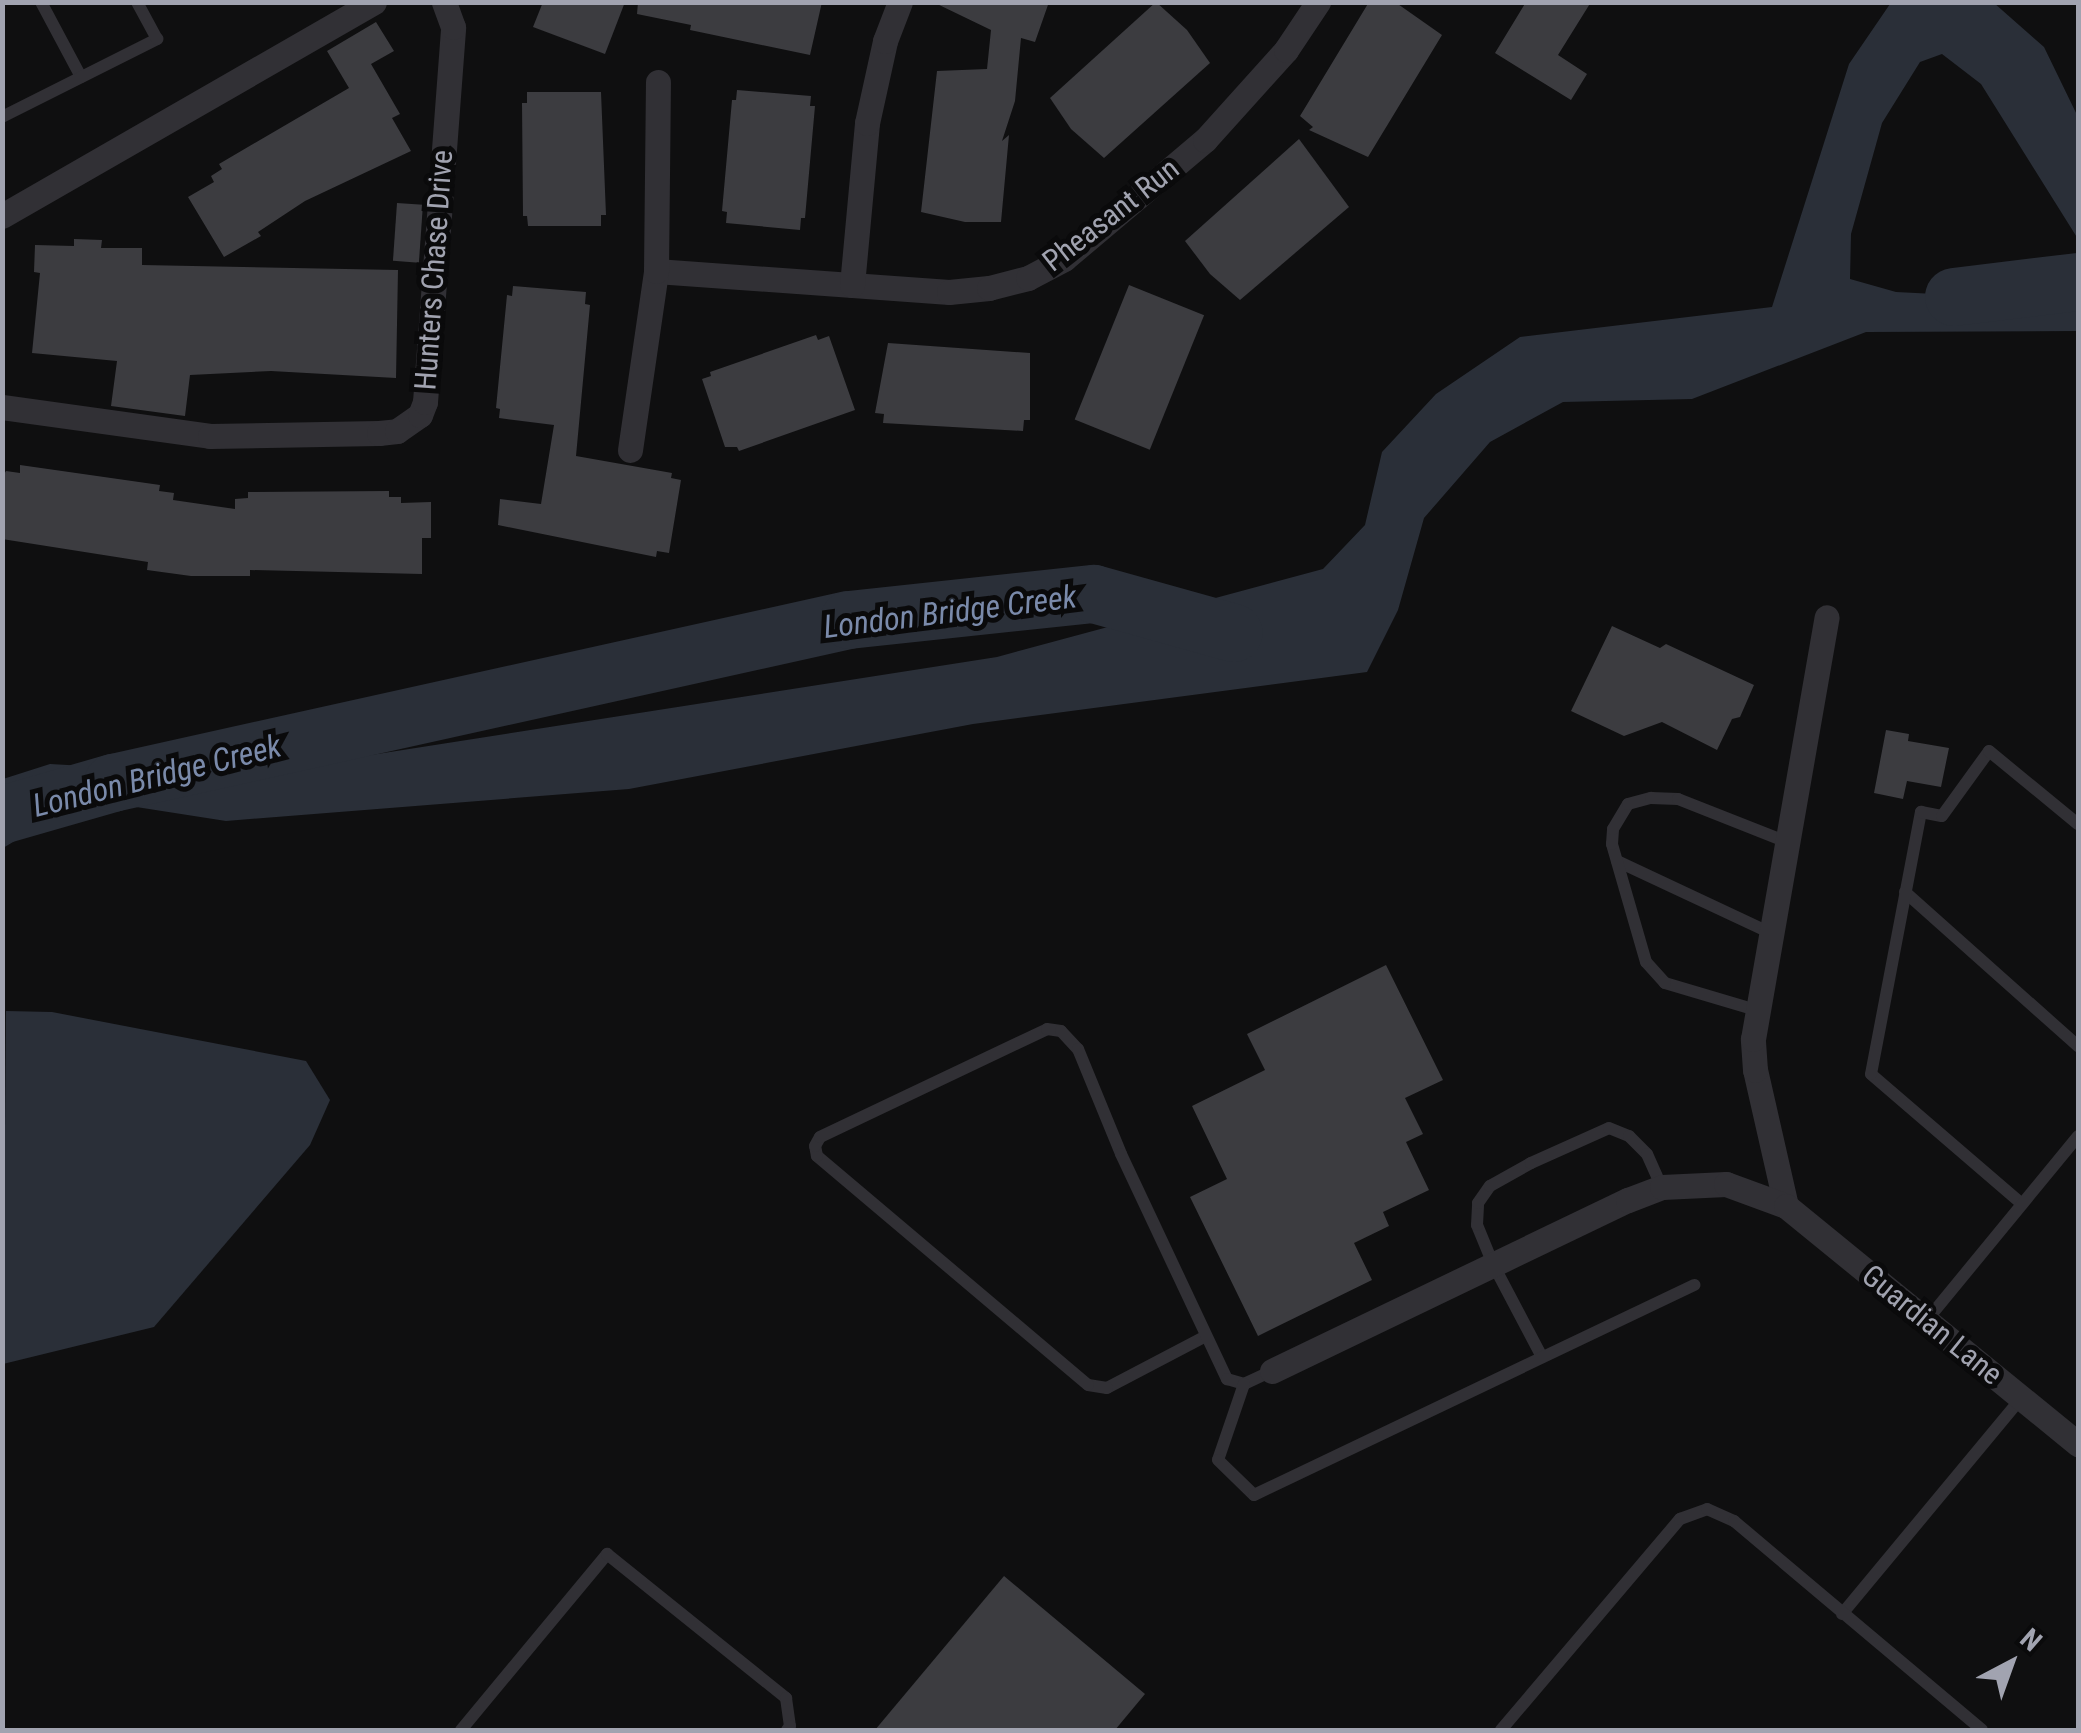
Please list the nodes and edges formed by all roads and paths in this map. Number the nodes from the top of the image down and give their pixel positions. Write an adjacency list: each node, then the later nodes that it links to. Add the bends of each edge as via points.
1 (41, 2): 7 (lane)
2 (138, 2): 7 (lane, via 157,38)
3 (374, 2): 10 (street)
4 (444, 2): 13 (street, Hunters Chase Drive, via 453,27 420,415 397,431 379,433 210,436)
5 (900, 2): 12 (street, via 867,124)
6 (1318, 2): 12 (street, Pheasant Run, via 1286,50 1204,140 1064,260 989,288)
7 (81, 77): 9 (lane)
8 (658, 82): 11 (street)
9 (3, 116)
10 (2, 216)
11 (656, 271): 12 (street, Pheasant Run); 14 (street)
12 (852, 285)
13 (2, 407)
14 (630, 450)
15 (1827, 617): 17 (street)
16 (2078, 824): 19 (lane, via 1989,751 1942,816 1921,812)
17 (1787, 842): 18 (lane, via 1678,799 1651,798 1618,814 1612,844); 20 (street)
18 (1617, 862): 20 (lane); 21 (lane, via 1646,962 1665,983)
19 (1905, 892): 22 (lane); 25 (lane, via 1871,1074)
20 (1771, 933): 21 (street)
21 (1756, 1010): 26 (street, via 1755,1070)
22 (2078, 1046)
23 (2078, 1136): 25 (lane)
24 (1662, 1187): 26 (street, Guardian Lane, via 1726,1184); 27 (street); 27 (lane, via 1647,1154 1609,1128 1531,1162 1490,1186 1478,1202 1477,1224)
25 (2022, 1204): 29 (lane)
26 (1786, 1206): 29 (street, Guardian Lane)
27 (1494, 1264): 31 (lane); 32 (street)
28 (1695, 1284): 31 (lane)
29 (1927, 1320): 34 (street, Guardian Lane)
30 (1206, 1336): 30 (lane, via 1078,1049 1061,1032 1046,1030 820,1137 815,1146 818,1156 1088,1385 1107,1388); 33 (lane, via 1228,1379)
31 (1542, 1357): 33 (lane, via 1254,1495 1218,1460)
32 (1272, 1372): 33 (lane)
33 (1244, 1384)
34 (2022, 1397): 35 (street, Guardian Lane); 36 (lane)
35 (2078, 1444)
36 (1842, 1614): 39 (lane, via 1734,1521 1708,1509 1680,1519); 40 (lane)
37 (461, 1730): 38 (lane, via 607,1554 786,1698)
38 (786, 1730)
39 (1501, 1730)
40 (1982, 1730)

